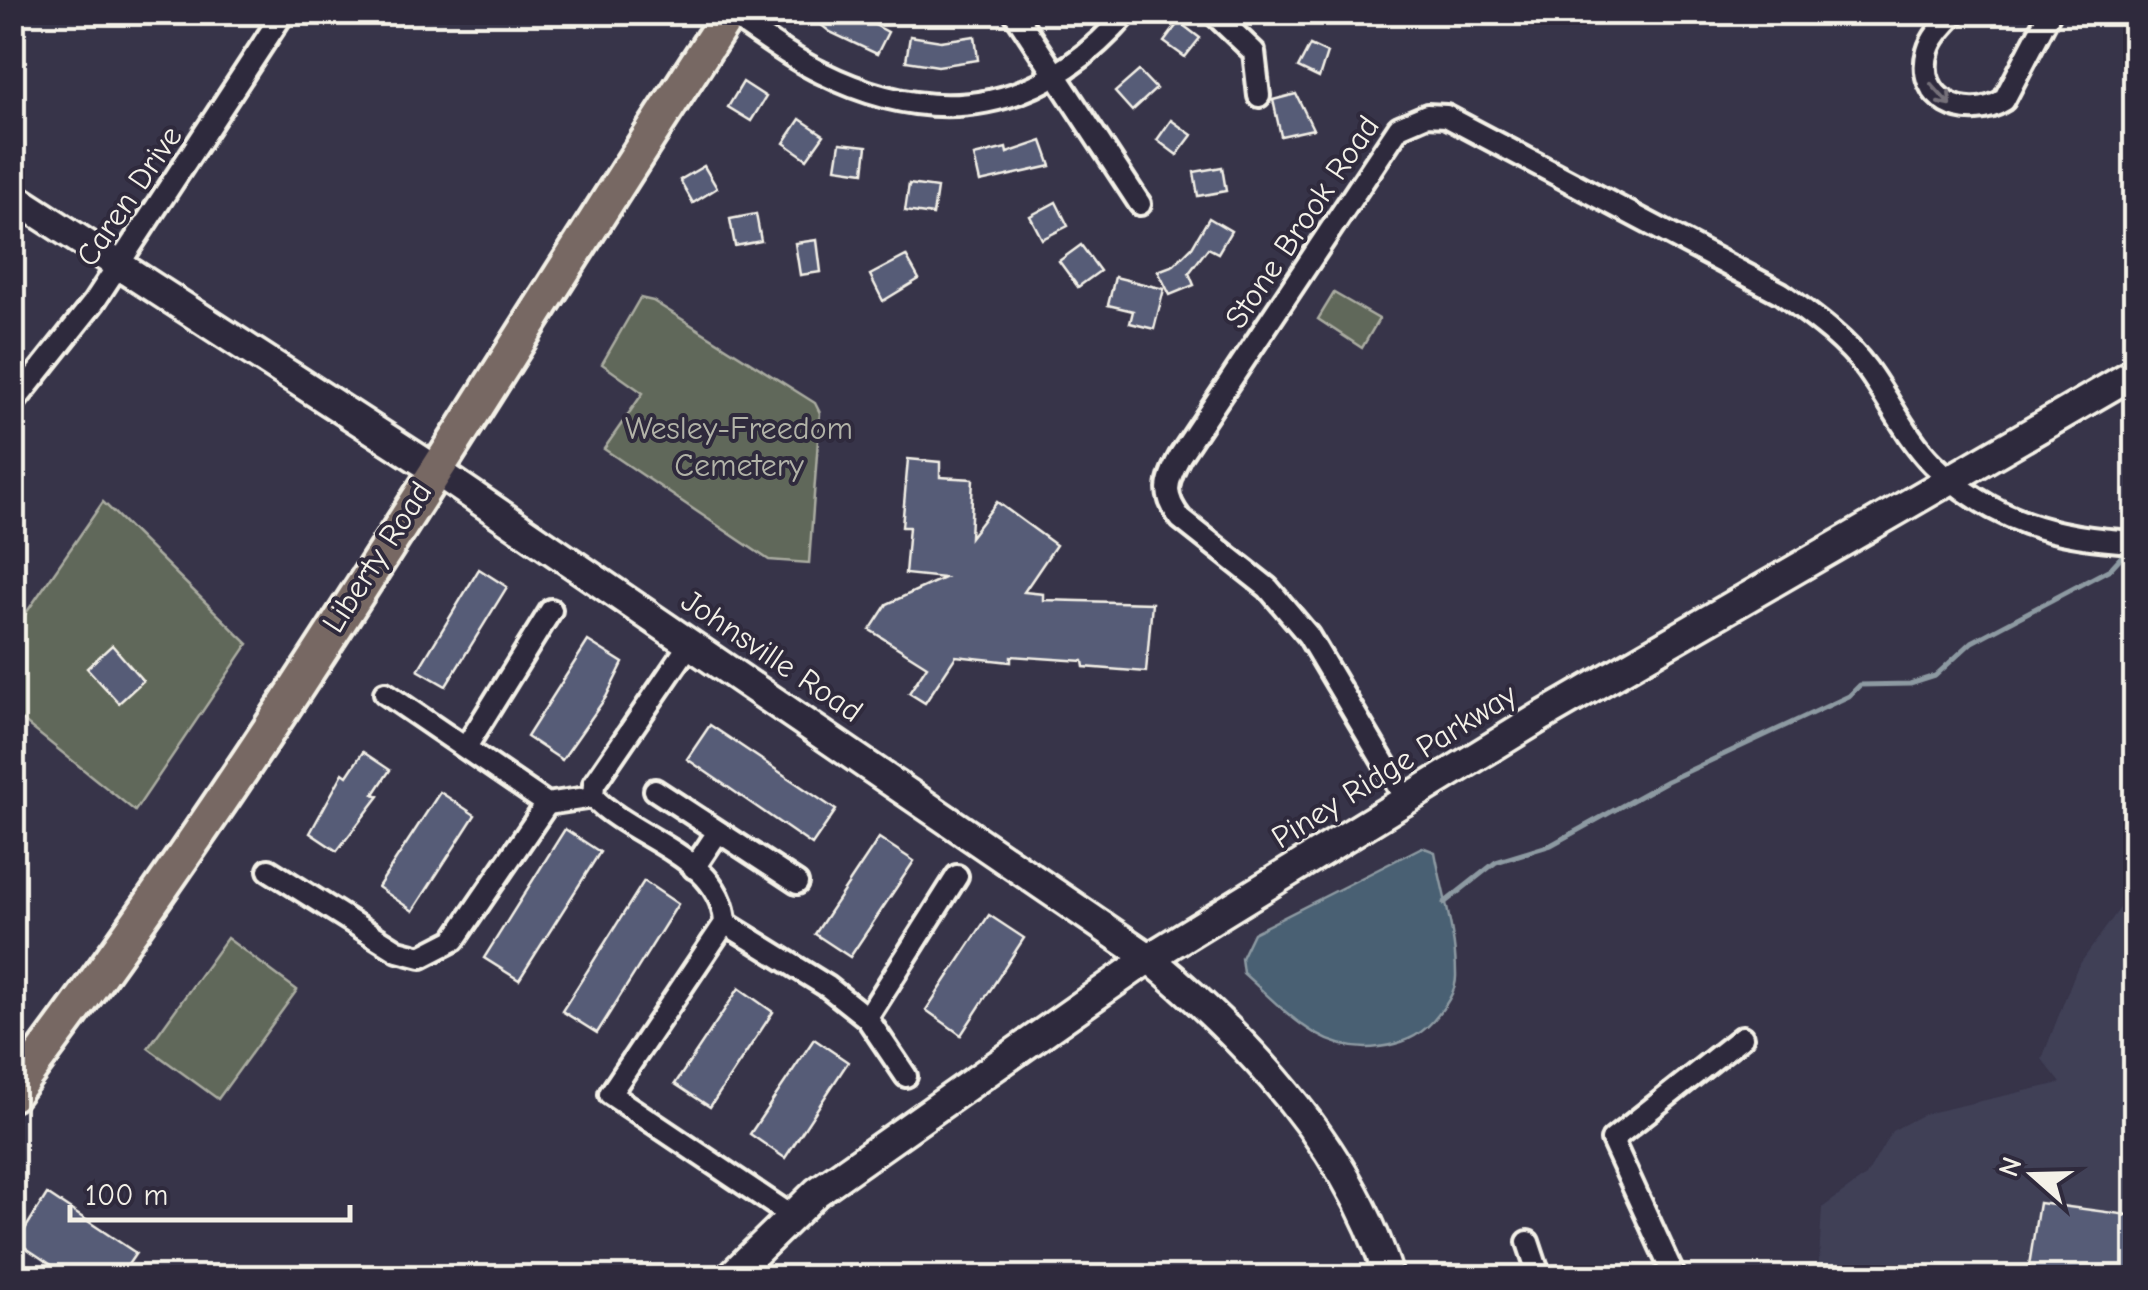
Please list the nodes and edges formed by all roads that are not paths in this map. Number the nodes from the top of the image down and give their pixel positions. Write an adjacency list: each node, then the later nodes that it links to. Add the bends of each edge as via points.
1 (284, 12): 12 (street, Caren Drive)
2 (1014, 12): 8 (street)
3 (1128, 12): 8 (street, via 1088,56)
4 (1212, 12): 9 (street, via 1254,52)
5 (1956, 12): 6 (street, one-way to 6, via 1936,34 1926,64 1941,101 1967,111 2004,100)
6 (2050, 12)
7 (730, 13): 8 (street, via 815,70 902,103 988,102); 15 (main road, Liberty Road)
8 (1056, 76): 11 (street)
9 (1258, 96)
10 (12, 196): 12 (street, Johnsville Road)
11 (1140, 204)
12 (116, 268): 14 (street, Caren Drive); 15 (street, Johnsville Road)
13 (2136, 372): 16 (street, Piney Ridge Parkway)
14 (12, 405)
15 (434, 469): 19 (street, Johnsville Road); 36 (main road, Liberty Road, via 155,898)
16 (1954, 479): 17 (street, via 2025,525 2062,537); 24 (street, Piney Ridge Parkway); 24 (street, Stone Brook Road, via 1932,463 1865,365 1781,293 1446,116 1427,114 1399,127 1180,456 1166,489 1181,519 1268,588 1308,635)
17 (2136, 542)
18 (551, 610): 21 (street)
19 (691, 642): 23 (street, via 594,784); 32 (street, Johnsville Road)
20 (384, 693): 21 (street)
21 (466, 748): 25 (street)
22 (655, 790): 26 (street)
23 (593, 797): 25 (street); 27 (street)
24 (1406, 800): 32 (street, Piney Ridge Parkway)
25 (546, 804): 28 (street, via 454,940 421,958 398,951)
26 (718, 832): 27 (street); 30 (street)
27 (694, 868): 31 (street, via 724,902)
28 (269, 870)
29 (957, 876): 33 (street)
30 (797, 883)
31 (724, 924): 33 (street); 37 (street, via 610,1094)
32 (1149, 958): 37 (street, Piney Ridge Parkway); 40 (street, Johnsville Road, via 1230,1032 1311,1127 1344,1178)
33 (867, 1018): 35 (street)
34 (1742, 1037): 42 (street, via 1612,1140)
35 (906, 1076)
36 (12, 1094)
37 (790, 1215): 39 (street, Piney Ridge Parkway)
38 (1528, 1242): 41 (street)
39 (728, 1278)
40 (1389, 1278)
41 (1540, 1278)
42 (1675, 1278)

